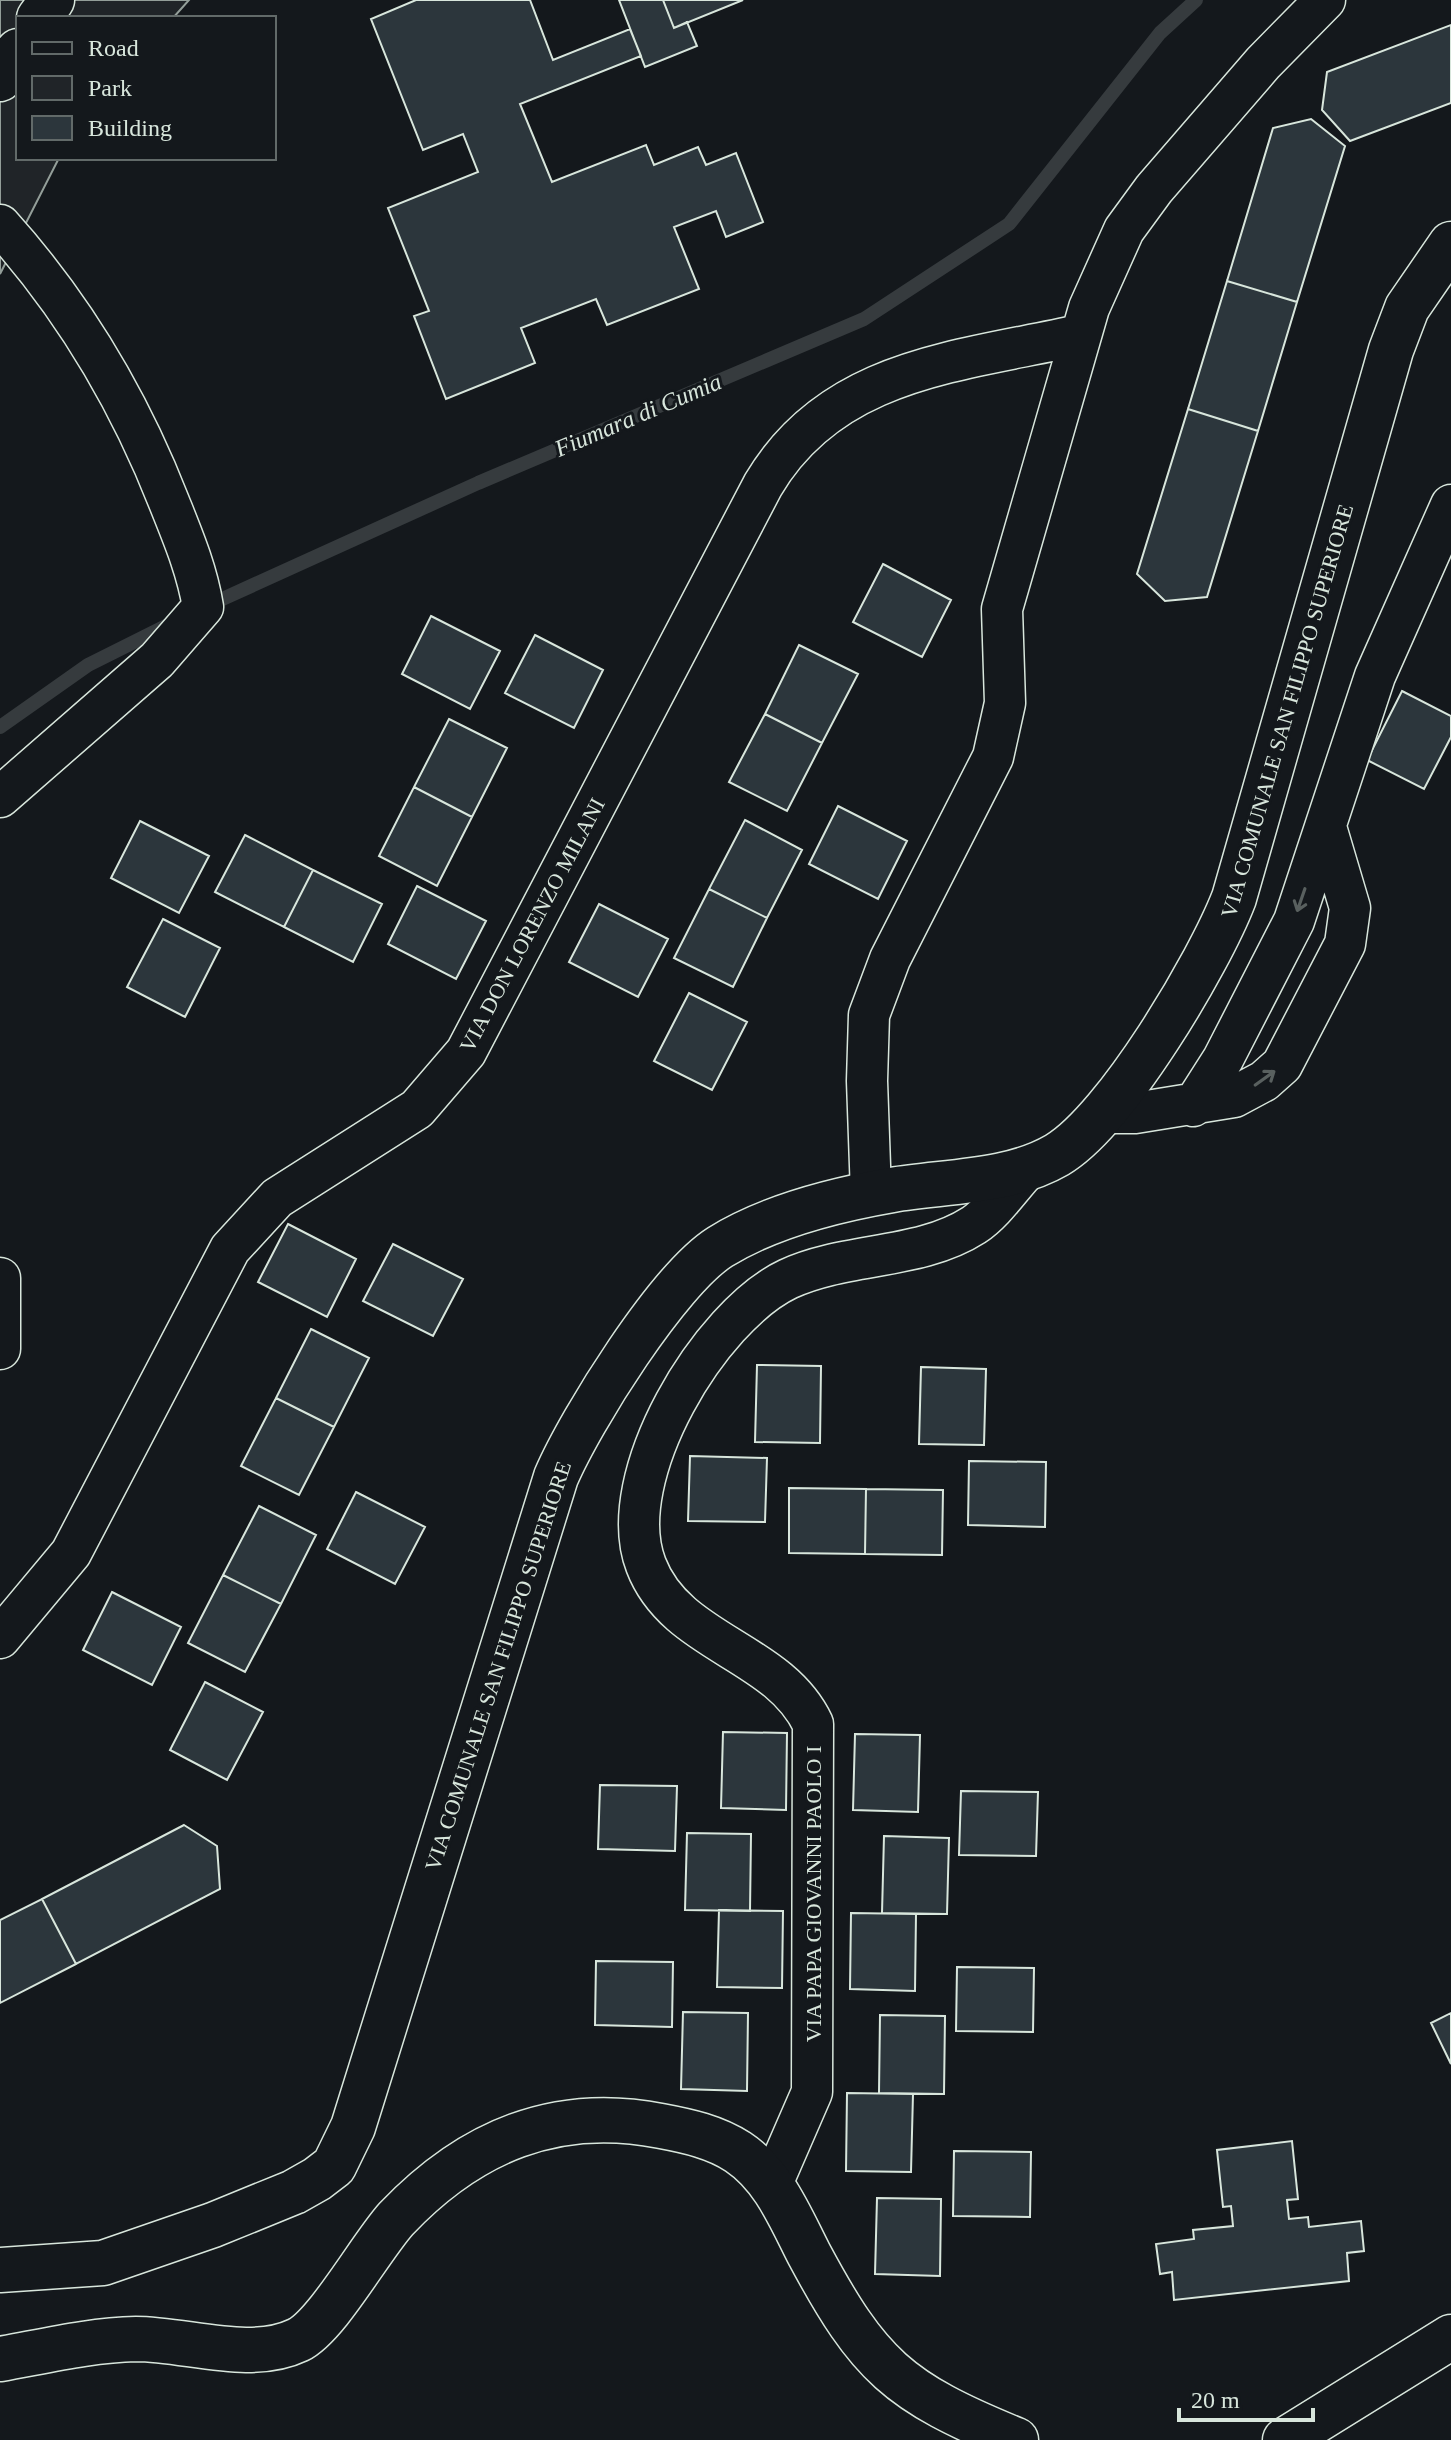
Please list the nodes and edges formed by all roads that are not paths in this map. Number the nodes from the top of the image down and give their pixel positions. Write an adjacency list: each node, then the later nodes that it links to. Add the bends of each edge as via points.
1 (1325, 0): 6 (street, via 1263,63 1124,230)
2 (16, 54): 3 (main road)
3 (0, 79)
4 (0, 225): 8 (street, via 82,330 113,380 177,523 197,574 203,607 157,660)
5 (1451, 244): 11 (main road, VIA COMUNALE SAN FILIPPO SUPERIORE, via 1407,308 1391,350 1221,934)
6 (1079, 335): 13 (street, via 1002,609 1005,703 993,757 890,959 869,1015); 16 (street, VIA DON LORENZO MILANI, via 880,384 850,397 797,436 763,485 466,1052 417,1109 277,1198 244,1230 209,1284 71,1553)
7 (1451, 505): 9 (street, via 1375,676)
8 (0, 797)
9 (1326, 827): 10 (street, one-way to 10, via 1294,921); 10 (street, one-way to 9, via 1234,1097 1282,1065 1345,944 1350,908)
10 (1193, 1106): 11 (street)
11 (1105, 1113): 12 (main road, VIA COMUNALE SAN FILIPPO SUPERIORE, via 1058,1154)
12 (1028, 1168): 13 (main road, VIA COMUNALE SAN FILIPPO SUPERIORE); 17 (street, VIA PAPA GIOVANNI PAOLO I, via 975,1224 931,1242 814,1269 763,1296 731,1327 678,1397 650,1454 640,1533 656,1587 695,1627 790,1689 813,1724 812,2092)
13 (871, 1194): 18 (main road, VIA COMUNALE SAN FILIPPO SUPERIORE, via 746,1233 693,1268 587,1414 542,1516 353,2127 334,2166 294,2192 148,2250 103,2263)
14 (0, 1278): 15 (street)
15 (0, 1349)
16 (0, 1638)
17 (772, 2184): 20 (main road, via 738,2152 688,2131 599,2118 545,2125 489,2148 426,2192 373,2248 317,2327 299,2340 248,2349 164,2340 103,2341); 21 (main road, via 835,2301 872,2354 920,2396)
18 (0, 2270)
19 (1451, 2337): 22 (main road)
20 (0, 2359)
21 (1016, 2440)
22 (1285, 2440)

